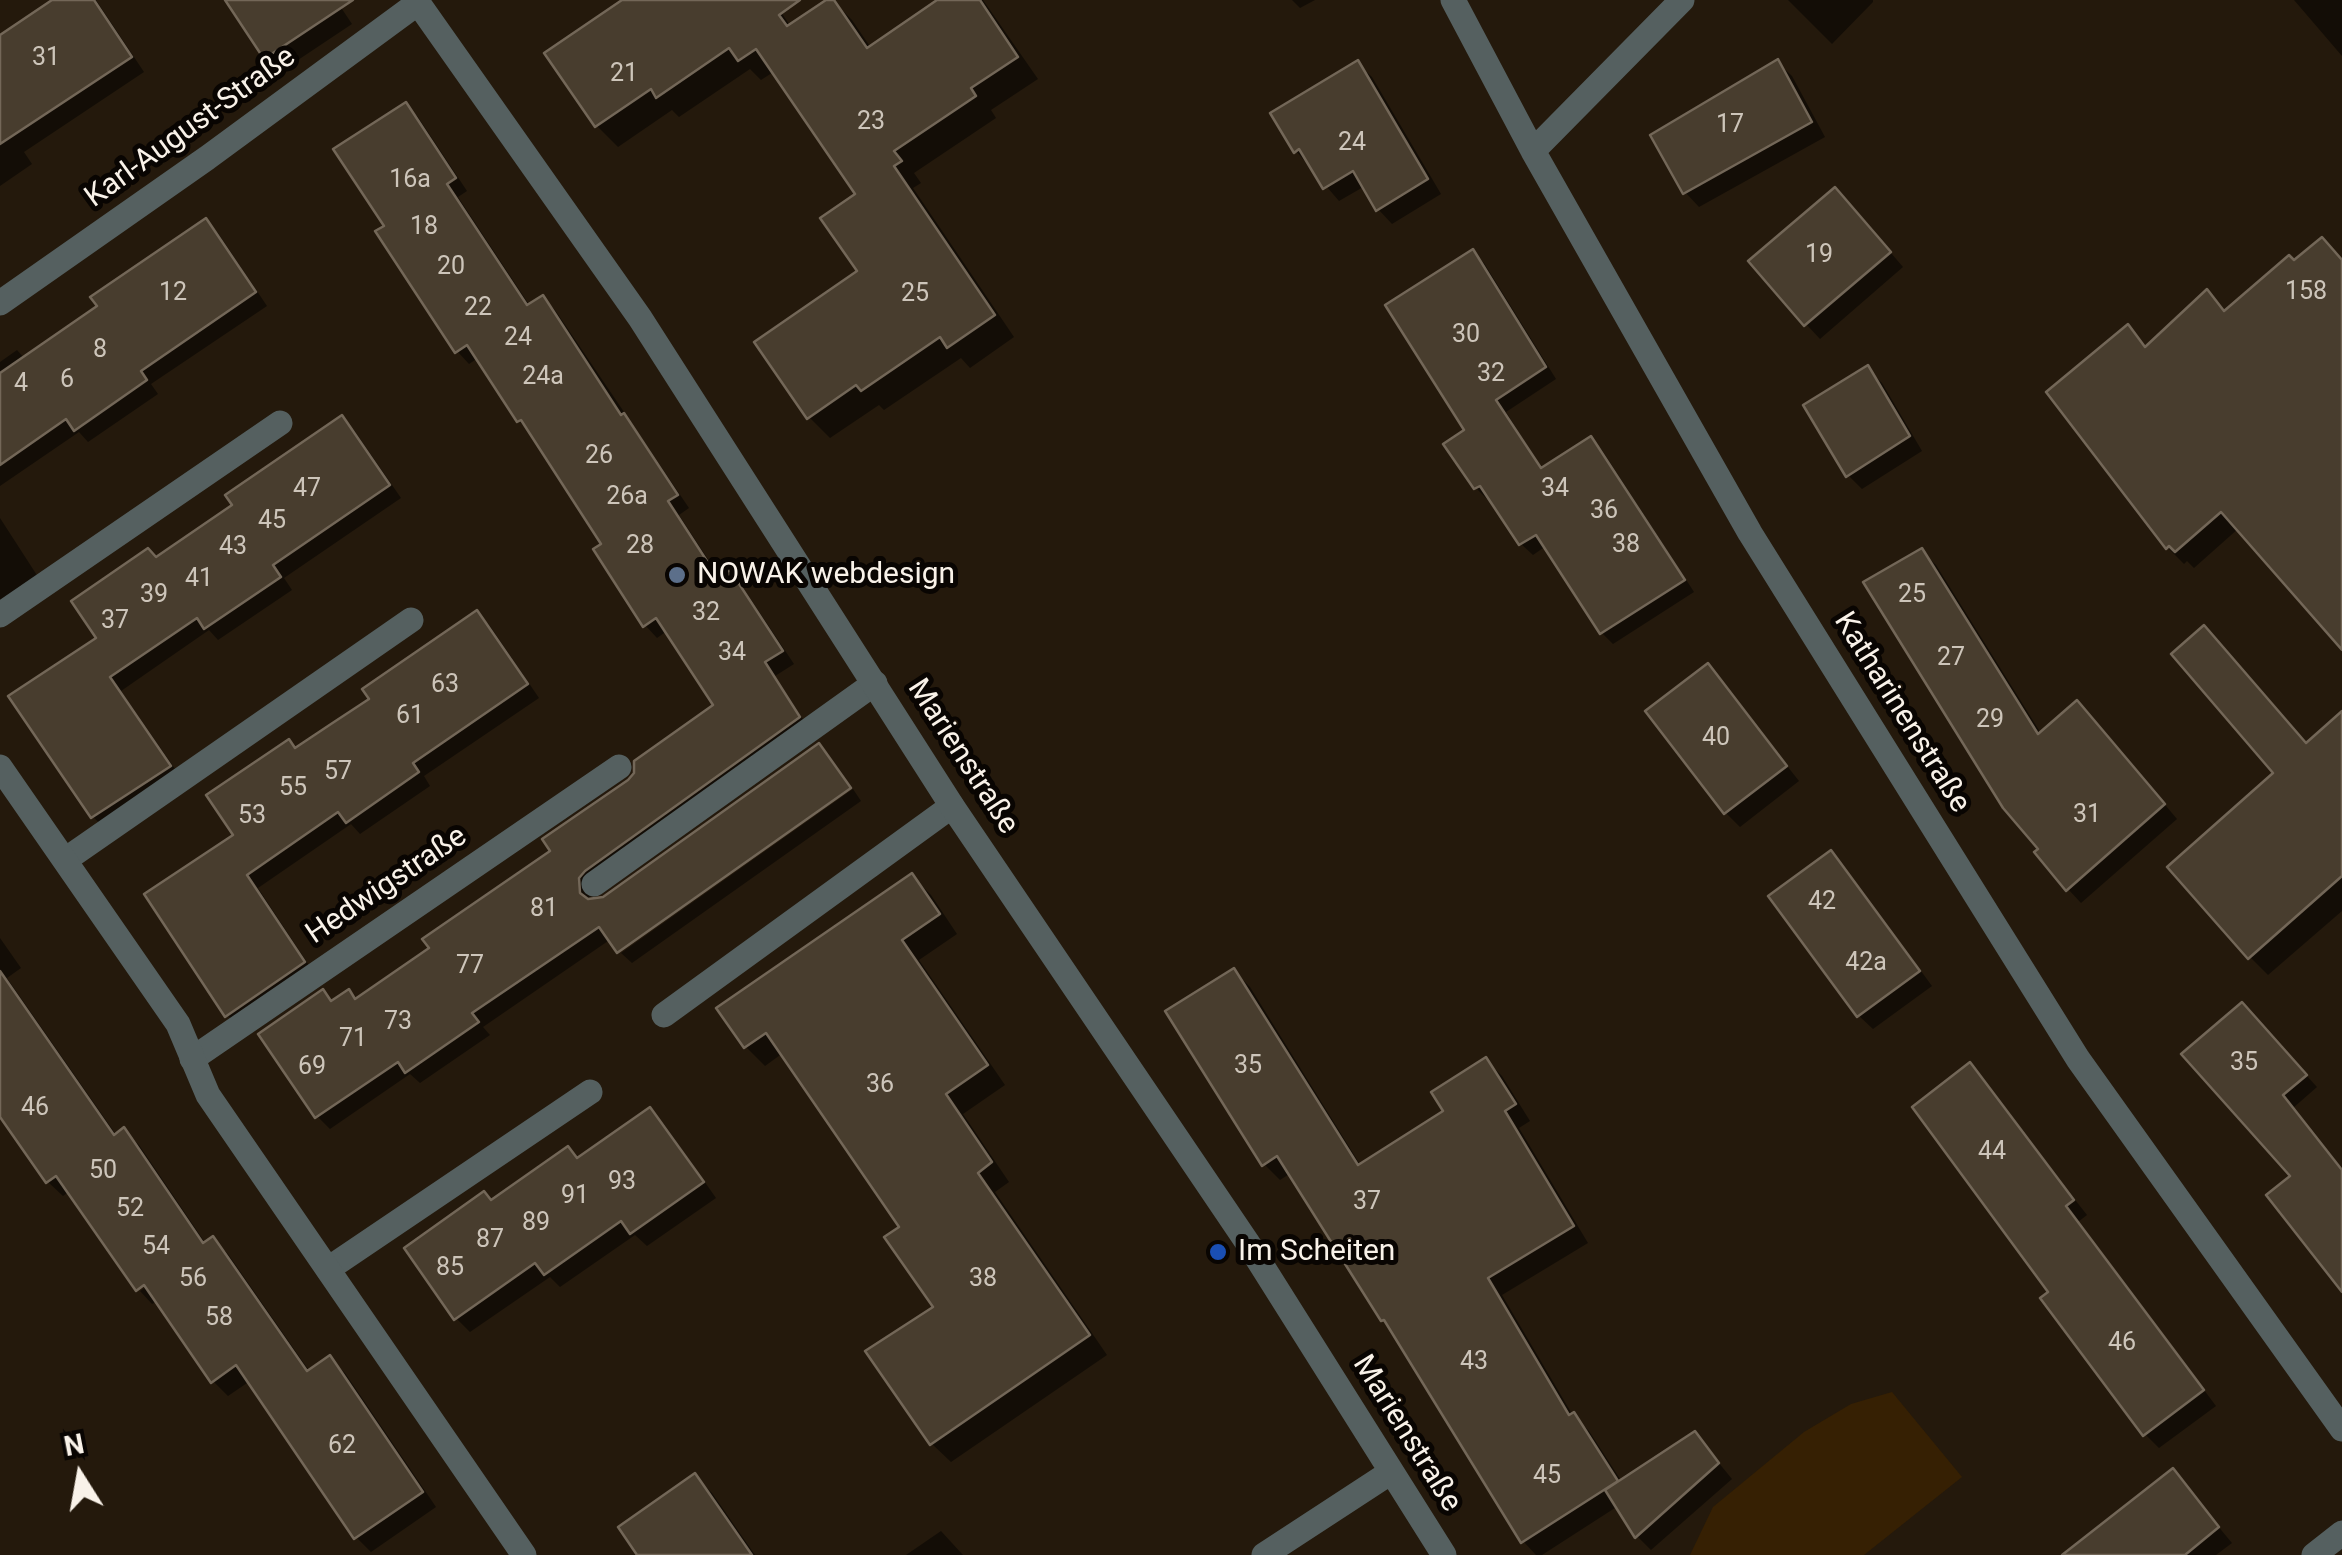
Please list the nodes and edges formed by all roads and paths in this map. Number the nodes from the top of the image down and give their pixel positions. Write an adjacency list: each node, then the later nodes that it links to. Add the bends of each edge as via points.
1 (1453, 0): 4 (street, Katharinenstraße)
2 (1682, 0): 4 (street)
3 (417, 2): 5 (street, Karl-August-Straße); 9 (street, Marienstraße, via 640,318)
4 (1533, 151): 19 (street, Katharinenstraße, via 1750,533 2078,1059)
5 (0, 303)
6 (280, 423): 7 (street)
7 (0, 615)
8 (411, 620): 13 (street)
9 (875, 683): 12 (street, Marienstraße); 14 (street)
10 (0, 767): 13 (street)
11 (619, 767): 16 (street, Hedwigstraße)
12 (952, 806): 15 (street); 20 (street, Marienstraße, via 1247,1242)
13 (64, 860): 16 (street, via 178,1024)
14 (594, 884)
15 (664, 1015)
16 (192, 1059): 18 (street, via 208,1095)
17 (590, 1092): 18 (street)
18 (328, 1269): 22 (street)
19 (2342, 1428)
20 (1390, 1472): 23 (street); 24 (street, Marienstraße)
21 (2342, 1533): 25 (street)
22 (524, 1555)
23 (1264, 1555)
24 (1444, 1555)
25 (2314, 1555)

